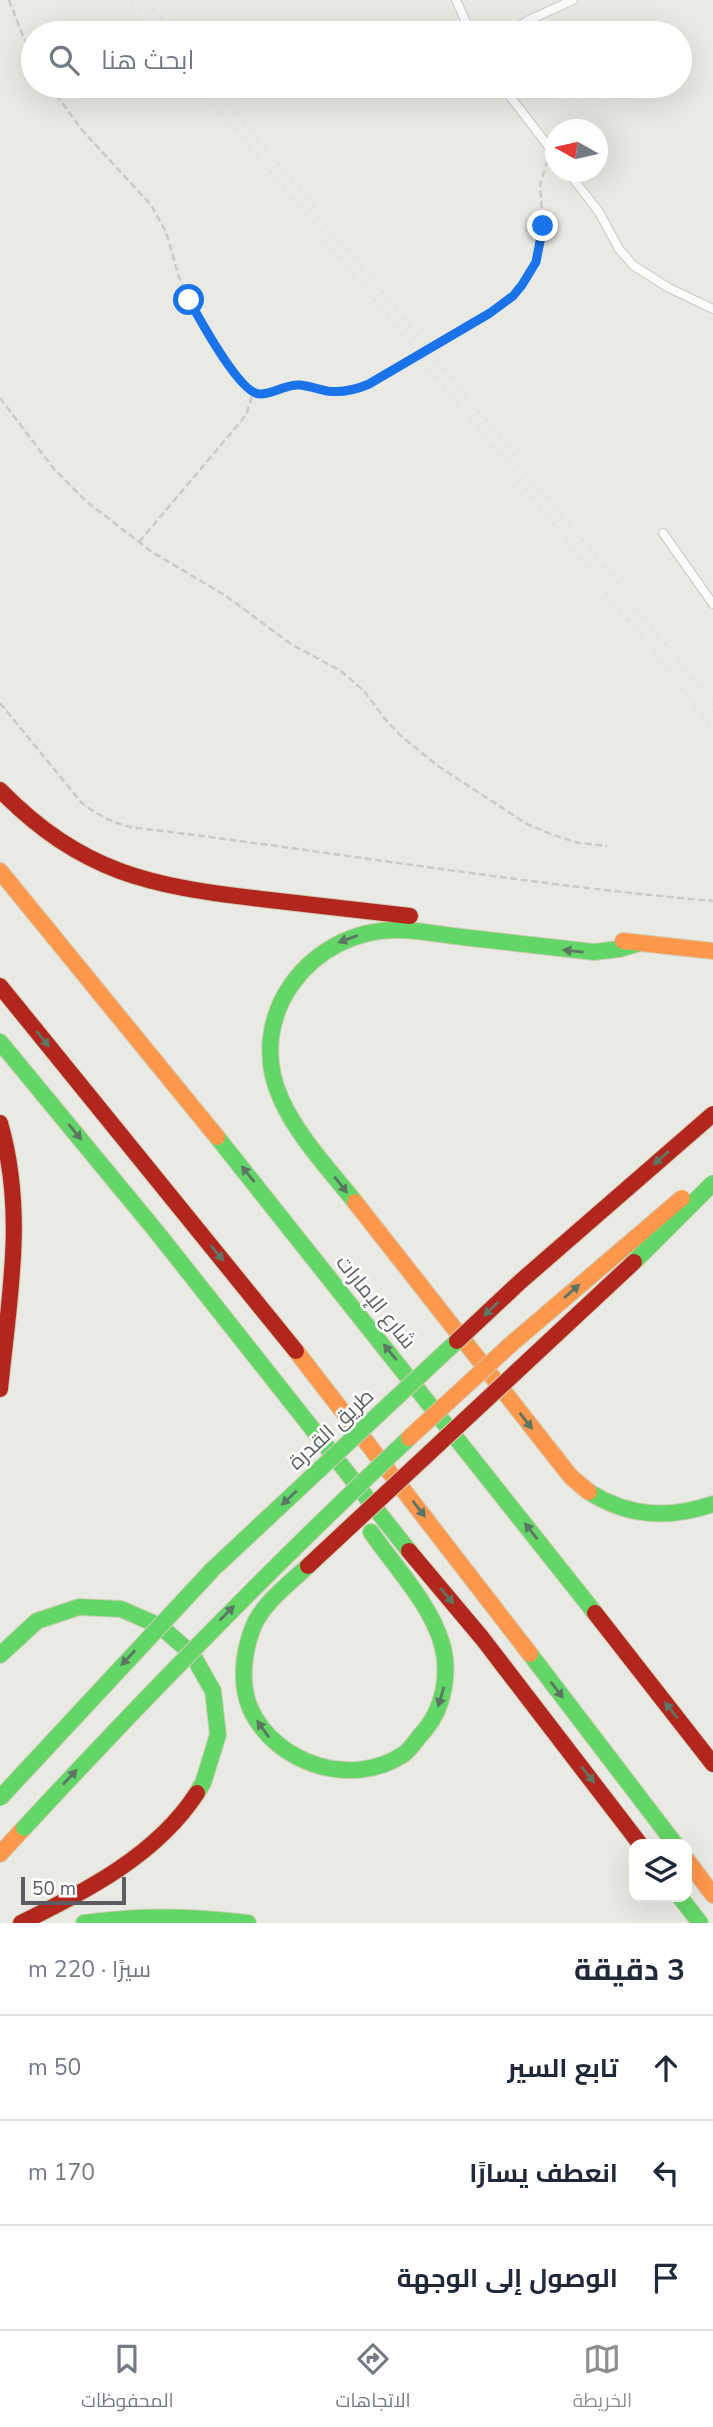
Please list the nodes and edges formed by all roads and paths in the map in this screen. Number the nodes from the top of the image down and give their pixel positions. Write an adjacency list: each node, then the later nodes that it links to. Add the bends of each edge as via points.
1 (9, 0): 6 (path)
2 (456, 0): 4 (lane)
3 (573, 0): 5 (lane)
4 (466, 21)
5 (527, 21)
6 (21, 31)
7 (59, 98): 13 (path, via 91,141 151,205 202,323)
8 (511, 98): 9 (lane)
9 (545, 143)
10 (545, 168): 13 (path, via 540,185 540,251 522,285 502,305 359,388 337,391 292,385)
11 (576, 182): 12 (lane, via 635,266)
12 (713, 309)
13 (253, 393): 16 (path, via 242,420)
14 (0, 398): 16 (path, via 69,486)
15 (663, 533): 17 (lane)
16 (138, 543): 20 (path, via 226,596 291,644 341,671 419,752 527,824 579,843)
17 (713, 604)
18 (0, 704): 22 (path, via 81,802 104,818 130,827)
19 (0, 790): 23 (main road, via 35,823 82,855 161,885)
20 (607, 846)
21 (0, 871): 36 (main road, شارع الإمارات, one-way to 21, via 258,1186)
22 (713, 901)
23 (640, 943): 24 (main road); 33 (main road, one-way to 33, via 594,952 397,930 357,935 320,953 292,982 274,1017 271,1067 278,1097 299,1131 571,1477 609,1505 639,1514 686,1514)
24 (713, 951)
25 (0, 986): 39 (main road, one-way to 39, via 341,1407)
26 (0, 1042): 31 (main road, one-way to 31)
27 (713, 1114): 37 (main road, طريق القدرة, one-way to 37, bridge, via 511,1290 214,1569)
28 (0, 1123): 32 (main road, via 16,1207)
29 (713, 1172): 40 (main road, one-way to 29, bridge, via 205,1636 352,1492 536,1323)
30 (713, 1183): 31 (main road, one-way to 30, bridge, via 183,1286 306,1441 431,1617 442,1643 446,1670 442,1698 423,1735 402,1754 351,1772 323,1770 297,1760 275,1744 251,1710 244,1683 245,1655 253,1628 267,1605 308,1566 650,1248)
31 (156, 1231): 38 (main road, one-way to 38, via 482,1638)
32 (0, 1389)
33 (713, 1504)
34 (0, 1655): 44 (main road, via 25,1629 50,1615 86,1606 125,1609 154,1620 179,1639 199,1663 215,1707 216,1739 209,1769 178,1817 116,1871)
35 (0, 1673): 44 (main road, via 27,1642 53,1627 81,1619 111,1620 139,1628 175,1654 192,1678 202,1705 203,1749 183,1796 134,1845)
36 (713, 1764)
37 (0, 1798)
38 (636, 1839)
39 (670, 1839)
40 (0, 1854)
41 (692, 1867): 42 (main road)
42 (713, 1895)
43 (684, 1902): 48 (main road)
44 (49, 1908): 45 (main road)
45 (21, 1923)
46 (84, 1923): 47 (main road, via 150,1915)
47 (248, 1923)
48 (700, 1923)

